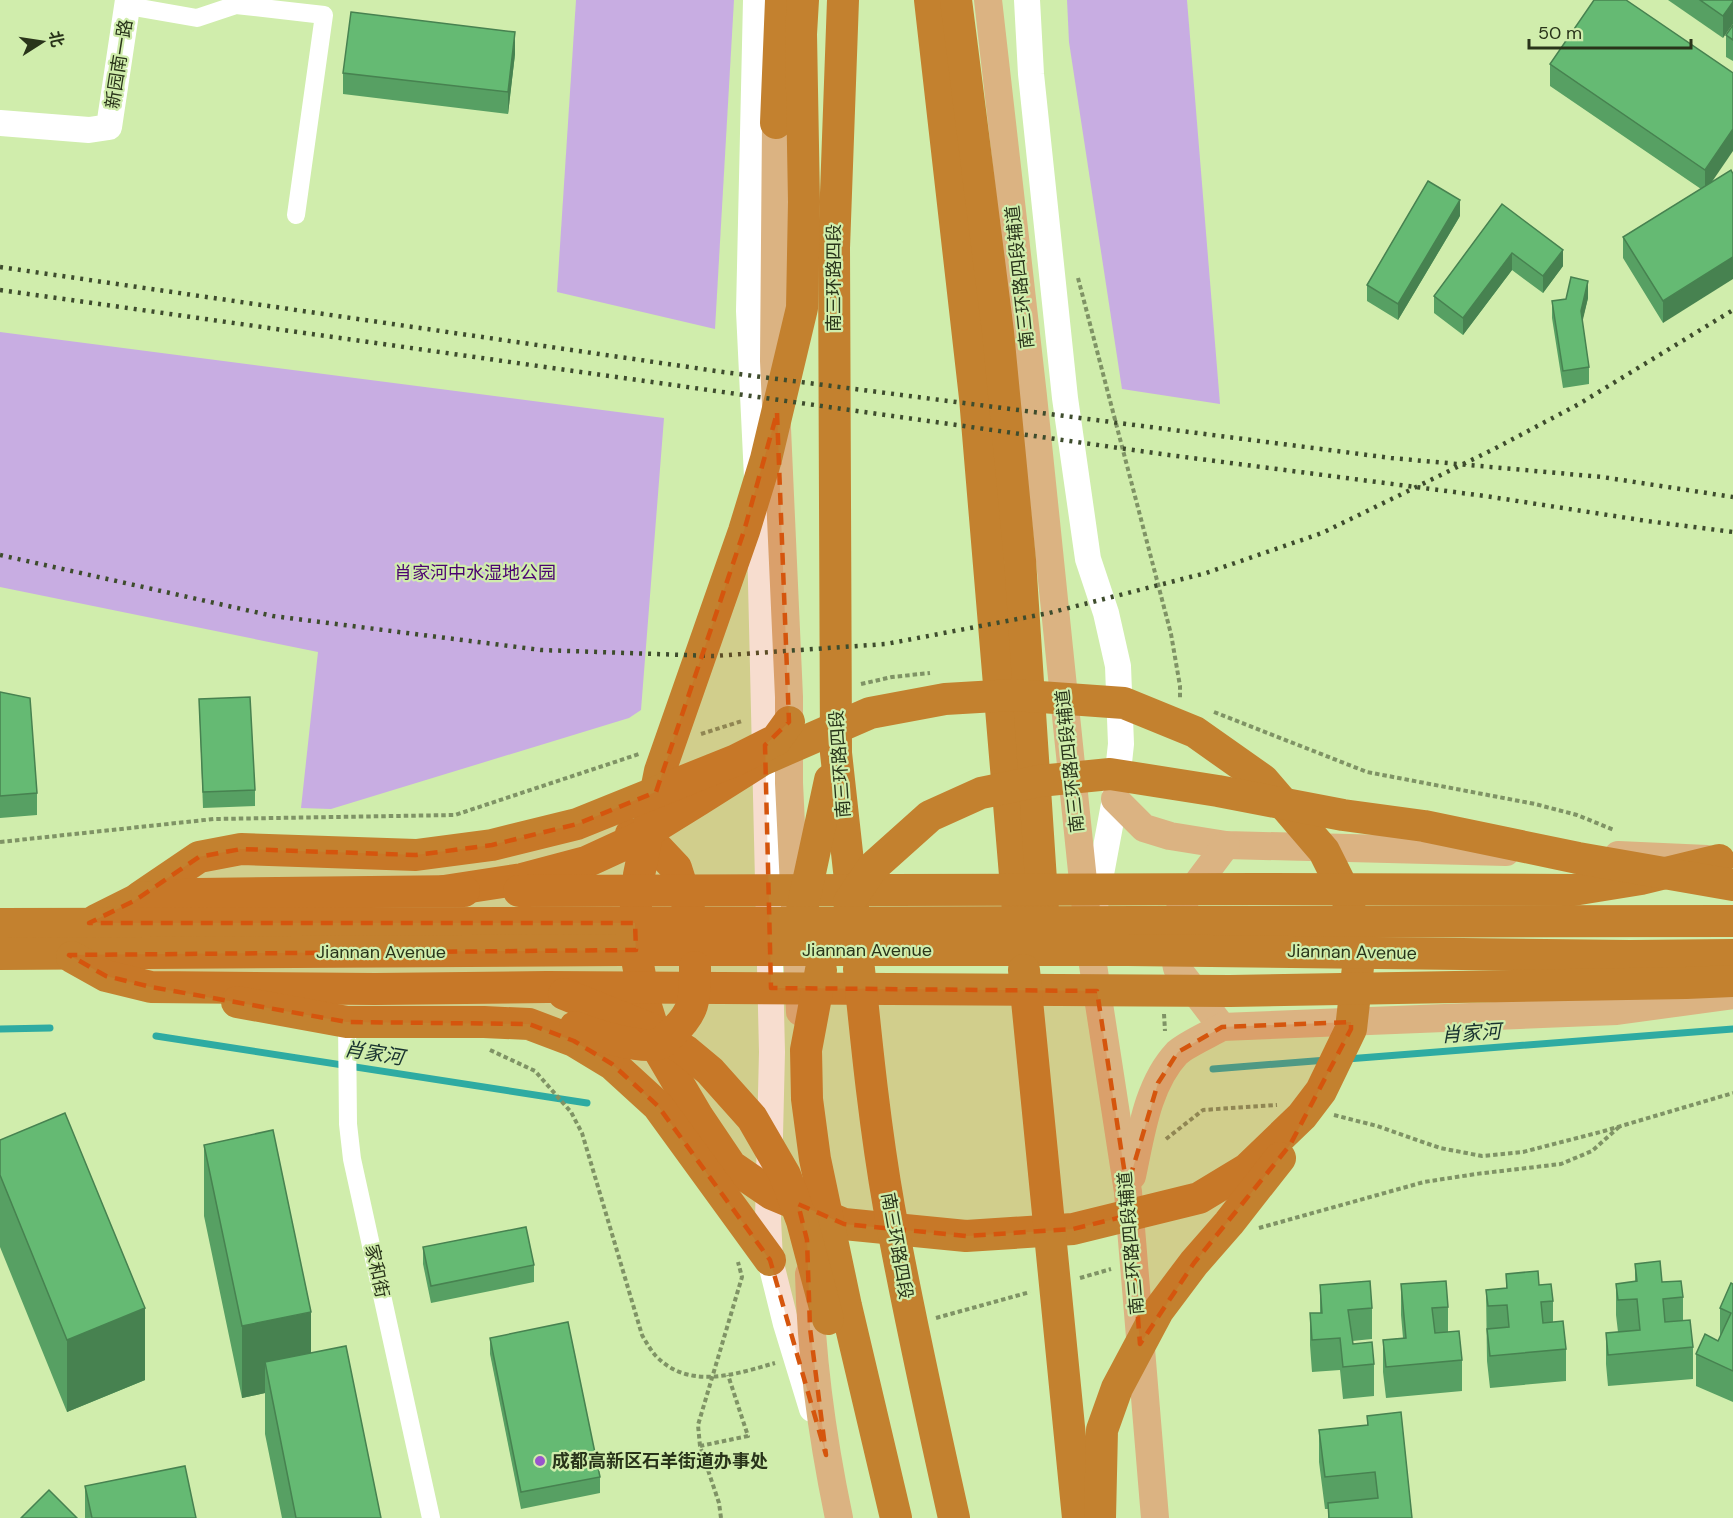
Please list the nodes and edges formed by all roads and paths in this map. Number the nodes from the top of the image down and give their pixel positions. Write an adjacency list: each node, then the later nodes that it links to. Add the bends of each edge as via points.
1 (756, 0): 14 (main road, via 749,312 760,540)
2 (763, 0): 12 (main road)
3 (781, 0): 12 (highway)
4 (803, 0): 43 (highway, via 802,308 757,490 660,771 639,874 633,937 645,1003 661,1054 731,1166 772,1194 844,1224 966,1236 1073,1229 1199,1198 1247,1169 1302,1116)
5 (843, 0): 16 (highway, 南三环路四段, via 834,248)
6 (930, 0): 46 (highway, via 975,398)
7 (956, 0): 46 (highway, via 998,332 1020,560 1045,936)
8 (1027, 0): 17 (main road, via 1031,74 1066,410 1088,559 1118,666 1121,744)
9 (989, 1): 31 (main road, 南三环路四段辅道)
10 (128, 3): 11 (main road, 新园南一路, via 109,127 89,130); 13 (street, via 197,18 236,5 324,15)
11 (0, 123)
12 (776, 123): 14 (main road)
13 (296, 215)
14 (777, 727): 19 (highway, via 776,740 736,760 576,824); 30 (main road, via 789,783); 51 (main road, via 765,759 772,1052)
15 (646, 752): 21 (path, via 455,815 214,819)
16 (836, 753): 30 (highway); 60 (highway, 南三环路四段, via 888,1205)
17 (1115, 799): 22 (main road, via 1144,828); 31 (main road)
18 (1535, 804): 20 (path, via 1577,815)
19 (544, 832): 25 (highway, via 492,845 416,855 241,849 199,857); 39 (highway, via 592,828 632,834 658,850 676,868 689,907 695,995 687,1019 661,1043 644,1045 600,1037 572,1026)
20 (1618, 832)
21 (0, 842)
22 (1226, 845): 23 (main road, via 1679,856); 40 (main road, via 1181,905 1172,943 1177,968)
23 (1728, 869): 24 (highway, via 1574,890); 59 (highway, via 1578,858 1424,826 1110,774 1039,781 981,793 930,816 873,867 842,912 821,967 806,1050 807,1099 815,1159)
24 (444, 891): 25 (highway, via 198,894); 43 (highway, via 522,879 586,862 636,839 762,760 870,713 945,699 1013,695 1124,703 1195,732 1263,780 1324,851 1347,897 1357,941 1358,968 1351,1029)
25 (134, 901): 27 (highway)
26 (1733, 921): 29 (highway, Jiannan Avenue)
27 (89, 923): 28 (highway, Jiannan Avenue); 29 (highway, Jiannan Avenue)
28 (0, 924)
29 (621, 937): 33 (highway, Jiannan Avenue); 34 (highway, Jiannan Avenue, via 1128,950)
30 (796, 938): 54 (main road, via 810,1328)
31 (1089, 939): 49 (main road, 南三环路四段辅道)
32 (0, 954): 33 (highway, Jiannan Avenue)
33 (69, 955): 36 (highway, via 106,976)
34 (1733, 955)
35 (1733, 981): 37 (highway, via 1230,992)
36 (151, 987): 37 (highway); 41 (highway)
37 (547, 987): 58 (highway, via 651,1029 710,1071 752,1118 785,1175 802,1221)
38 (1733, 995): 40 (main road, via 1617,1011)
39 (529, 1024): 41 (highway, via 484,1022); 51 (highway, via 574,1041 612,1064 658,1106)
40 (1222, 1027): 49 (main road, via 1178,1052 1158,1083)
41 (347, 1036): 55 (street, 家和街, via 352,1159)
42 (1733, 1093): 45 (path)
43 (1327, 1103): 45 (path, via 1440,1148 1482,1156 1523,1152); 62 (highway, via 1158,1311 1117,1388 1102,1430)
44 (1279, 1105): 47 (path, via 1203,1110)
45 (1620, 1126): 48 (path, via 1592,1151)
46 (1040, 1140): 61 (highway)
47 (1163, 1141)
48 (1561, 1164)
49 (1128, 1192): 63 (main road, 南三环路四段辅道)
50 (736, 1258): 53 (path, via 742,1277 698,1425)
51 (770, 1260): 54 (main road)
52 (728, 1375): 53 (path, via 748,1436)
53 (700, 1446): 56 (path)
54 (826, 1455): 57 (main road)
55 (431, 1518)
56 (721, 1518)
57 (839, 1518)
58 (874, 1518)
59 (896, 1518)
60 (954, 1518)
61 (1077, 1518)
62 (1100, 1518)
63 (1155, 1518)

